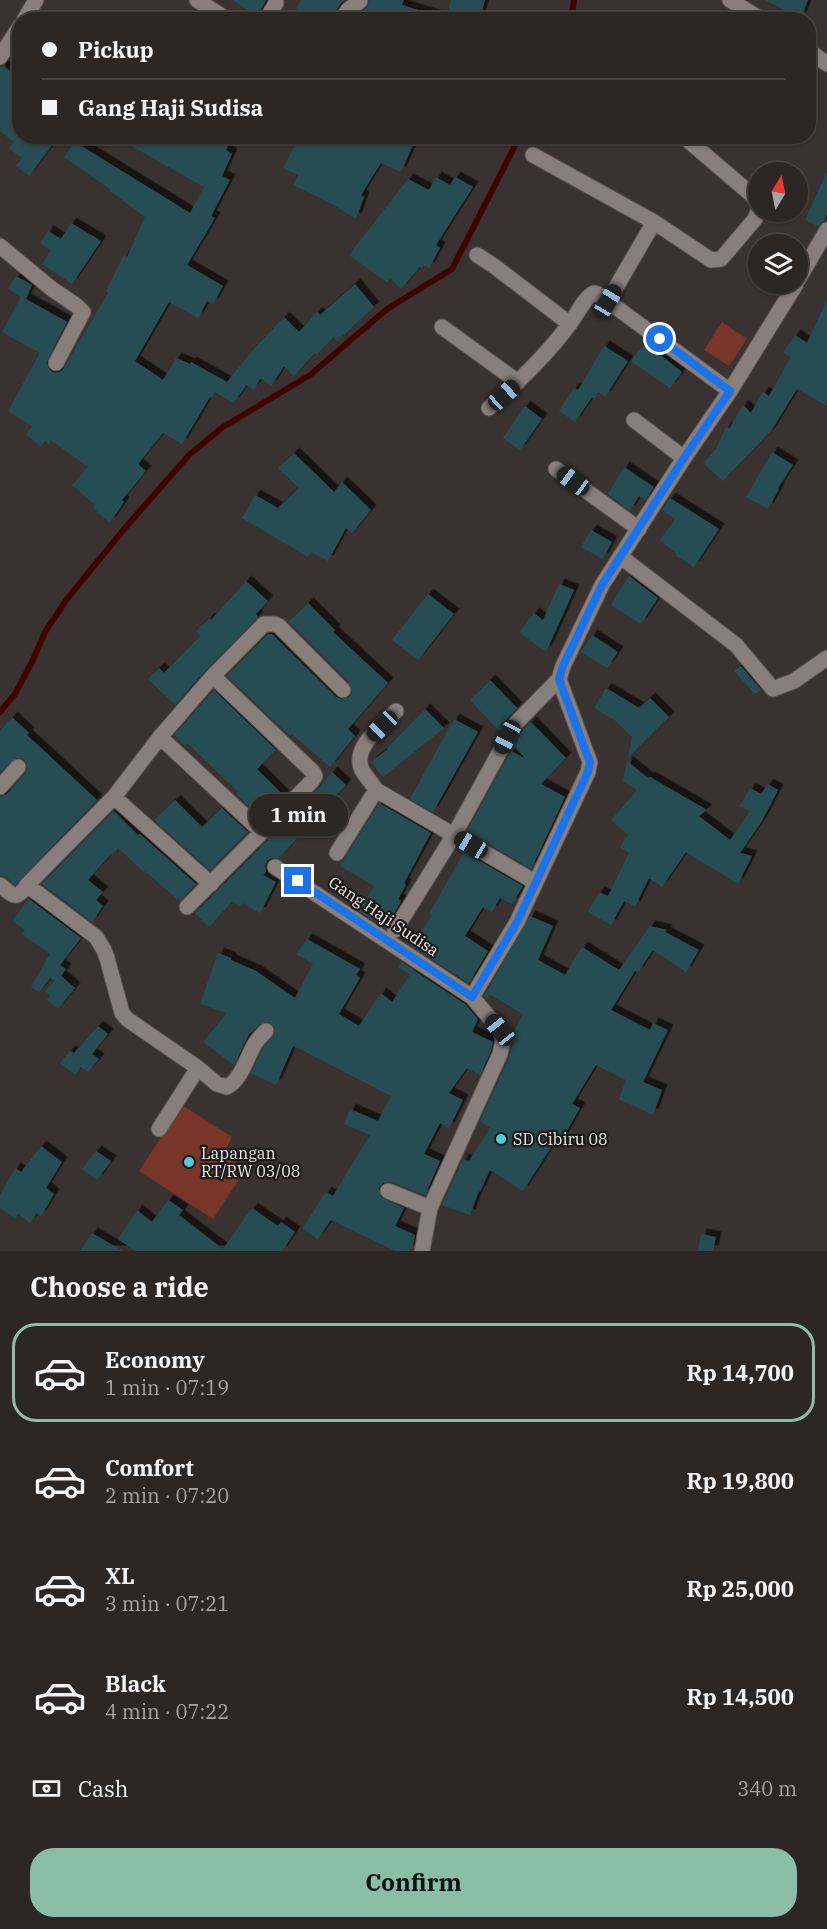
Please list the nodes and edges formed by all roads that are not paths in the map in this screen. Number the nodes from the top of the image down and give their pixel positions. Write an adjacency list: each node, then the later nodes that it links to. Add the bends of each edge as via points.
1 (197, 0): 5 (street)
2 (730, 0): 8 (street)
3 (360, 1): 7 (street)
4 (276, 3): 6 (street)
5 (216, 12)
6 (271, 12)
7 (346, 12)
8 (749, 12)
9 (12, 39): 10 (street)
10 (0, 57)
11 (692, 144): 13 (street)
12 (533, 155): 14 (street)
13 (748, 192)
14 (654, 222): 15 (street, via 711,260 721,259); 21 (street)
15 (752, 222)
16 (827, 230): 19 (street)
17 (0, 246): 24 (street, via 82,310 83,315)
18 (477, 255): 22 (street)
19 (808, 263)
20 (790, 294): 26 (street)
21 (608, 301): 22 (street, via 598,294 591,295); 26 (street)
22 (570, 324): 25 (street)
23 (442, 327): 25 (street)
24 (56, 363)
25 (518, 382): 27 (street)
26 (730, 391): 29 (street)
27 (489, 408)
28 (634, 420): 29 (street)
29 (684, 458): 31 (street)
30 (556, 469): 31 (street)
31 (639, 529): 32 (street)
32 (621, 557): 33 (street, via 736,645 773,689 794,681); 35 (street, via 589,609)
33 (827, 658)
34 (213, 676): 36 (street, via 269,623 279,626); 38 (street); 43 (street, via 315,776)
35 (559, 679): 44 (street, via 515,724); 47 (street, via 590,762)
36 (343, 690)
37 (396, 711): 41 (street, via 360,754 362,770)
38 (160, 737): 42 (street); 43 (street)
39 (18, 767): 40 (street)
40 (0, 787)
41 (376, 790): 44 (street); 45 (street)
42 (114, 797): 48 (street); 50 (street)
43 (262, 832): 48 (street)
44 (454, 835): 47 (street); 52 (street)
45 (337, 853)
46 (275, 867): 53 (street, Gang Haji Sudisa)
47 (535, 882): 53 (street, via 517,922)
48 (211, 884): 51 (street)
49 (0, 885): 50 (street, via 16,896)
50 (27, 885): 55 (street, via 96,937 127,1019)
51 (187, 907)
52 (394, 930)
53 (472, 997): 58 (street, Gang Haji Sudisa, via 500,1030 503,1040)
54 (266, 1031): 55 (street, via 231,1085 217,1084)
55 (198, 1068): 56 (street)
56 (159, 1129)
57 (388, 1191): 58 (street)
58 (430, 1208): 59 (street)
59 (422, 1251)

